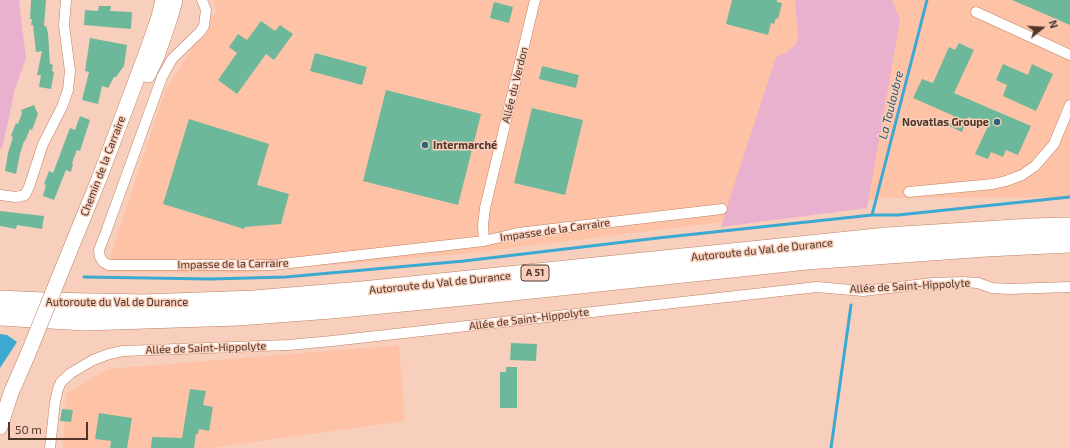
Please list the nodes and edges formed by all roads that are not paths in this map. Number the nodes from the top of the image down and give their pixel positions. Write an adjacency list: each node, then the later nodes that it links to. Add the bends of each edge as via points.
1 (66, 0): 10 (street, via 64,25 70,71 64,102 43,144 25,195 16,198)
2 (169, 0): 8 (street, Chemin de la Carraire, via 159,17); 8 (street, via 170,18 157,56)
3 (202, 0): 13 (street, Impasse de la Carraire, via 206,10 204,26 172,59 162,77 100,250 103,262 109,265 273,265)
4 (535, 0): 13 (street, Allée du Verdon, via 485,208)
5 (976, 12): 6 (street)
6 (1070, 56)
7 (1070, 105): 9 (street, via 1054,144 1035,166 1022,175 993,184)
8 (99, 179): 18 (street, Chemin de la Carraire, bridge)
9 (910, 192)
10 (0, 195)
11 (722, 209): 13 (street, Impasse de la Carraire, via 518,233)
12 (1070, 227): 16 (highway, Autoroute du Val de Durance / A 51, via 887,237 254,300 144,304)
13 (484, 241)
14 (1070, 243): 17 (highway, Autoroute du Val de Durance / A 51, via 807,260 331,309 246,315 85,321)
15 (1070, 287): 19 (street, Allée de Saint-Hippolyte, via 1009,289 962,282 864,291 817,287 445,330 289,345 123,351 93,360 61,382 55,402)
16 (0, 300)
17 (0, 316)
18 (1, 421)
19 (50, 448)

